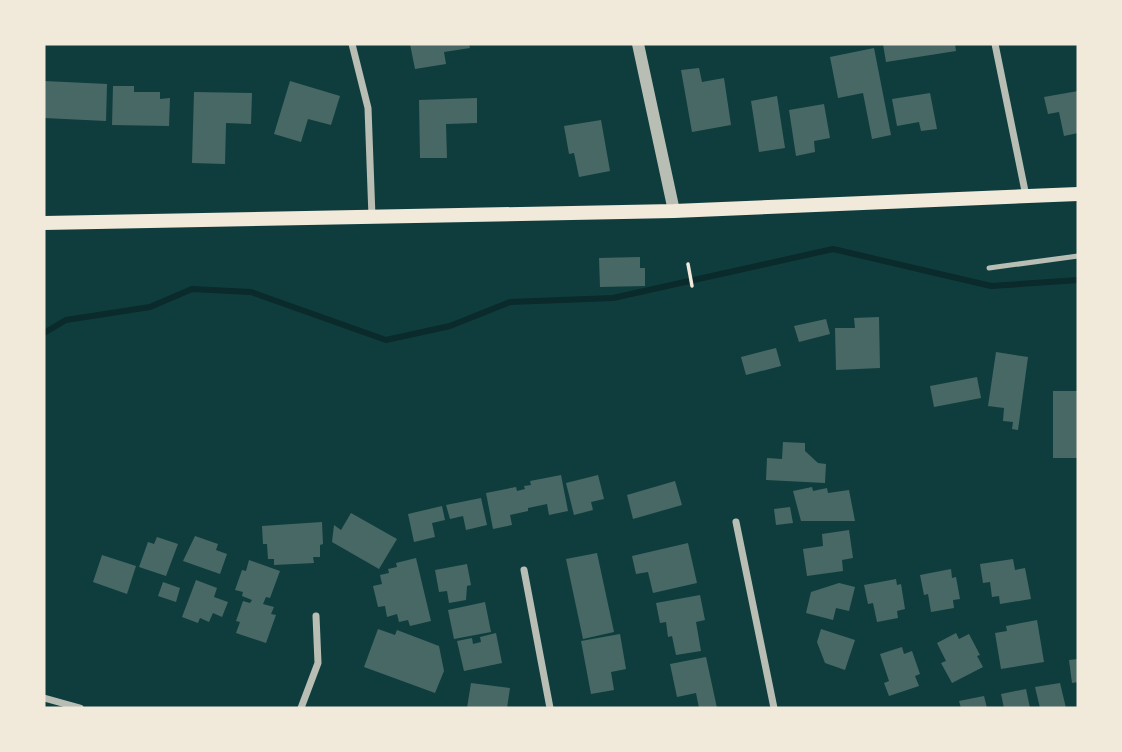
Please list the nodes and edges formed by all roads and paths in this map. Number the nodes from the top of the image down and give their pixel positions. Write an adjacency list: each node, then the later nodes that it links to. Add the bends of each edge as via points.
1 (352, 44): 7 (street, via 368,108)
2 (638, 44): 6 (street)
3 (995, 44): 5 (street)
4 (1078, 194): 5 (main road)
5 (1026, 196): 6 (main road)
6 (674, 211): 7 (main road)
7 (372, 217): 8 (main road)
8 (44, 223)
9 (1078, 256): 11 (lane)
10 (688, 264): 12 (path)
11 (989, 268)
12 (692, 286)
13 (736, 522): 21 (street)
14 (524, 570): 20 (street)
15 (316, 616): 19 (street, via 318,663)
16 (46, 698): 17 (street); 18 (street)
17 (44, 708)
18 (80, 708)
19 (301, 708)
20 (550, 708)
21 (774, 708)

